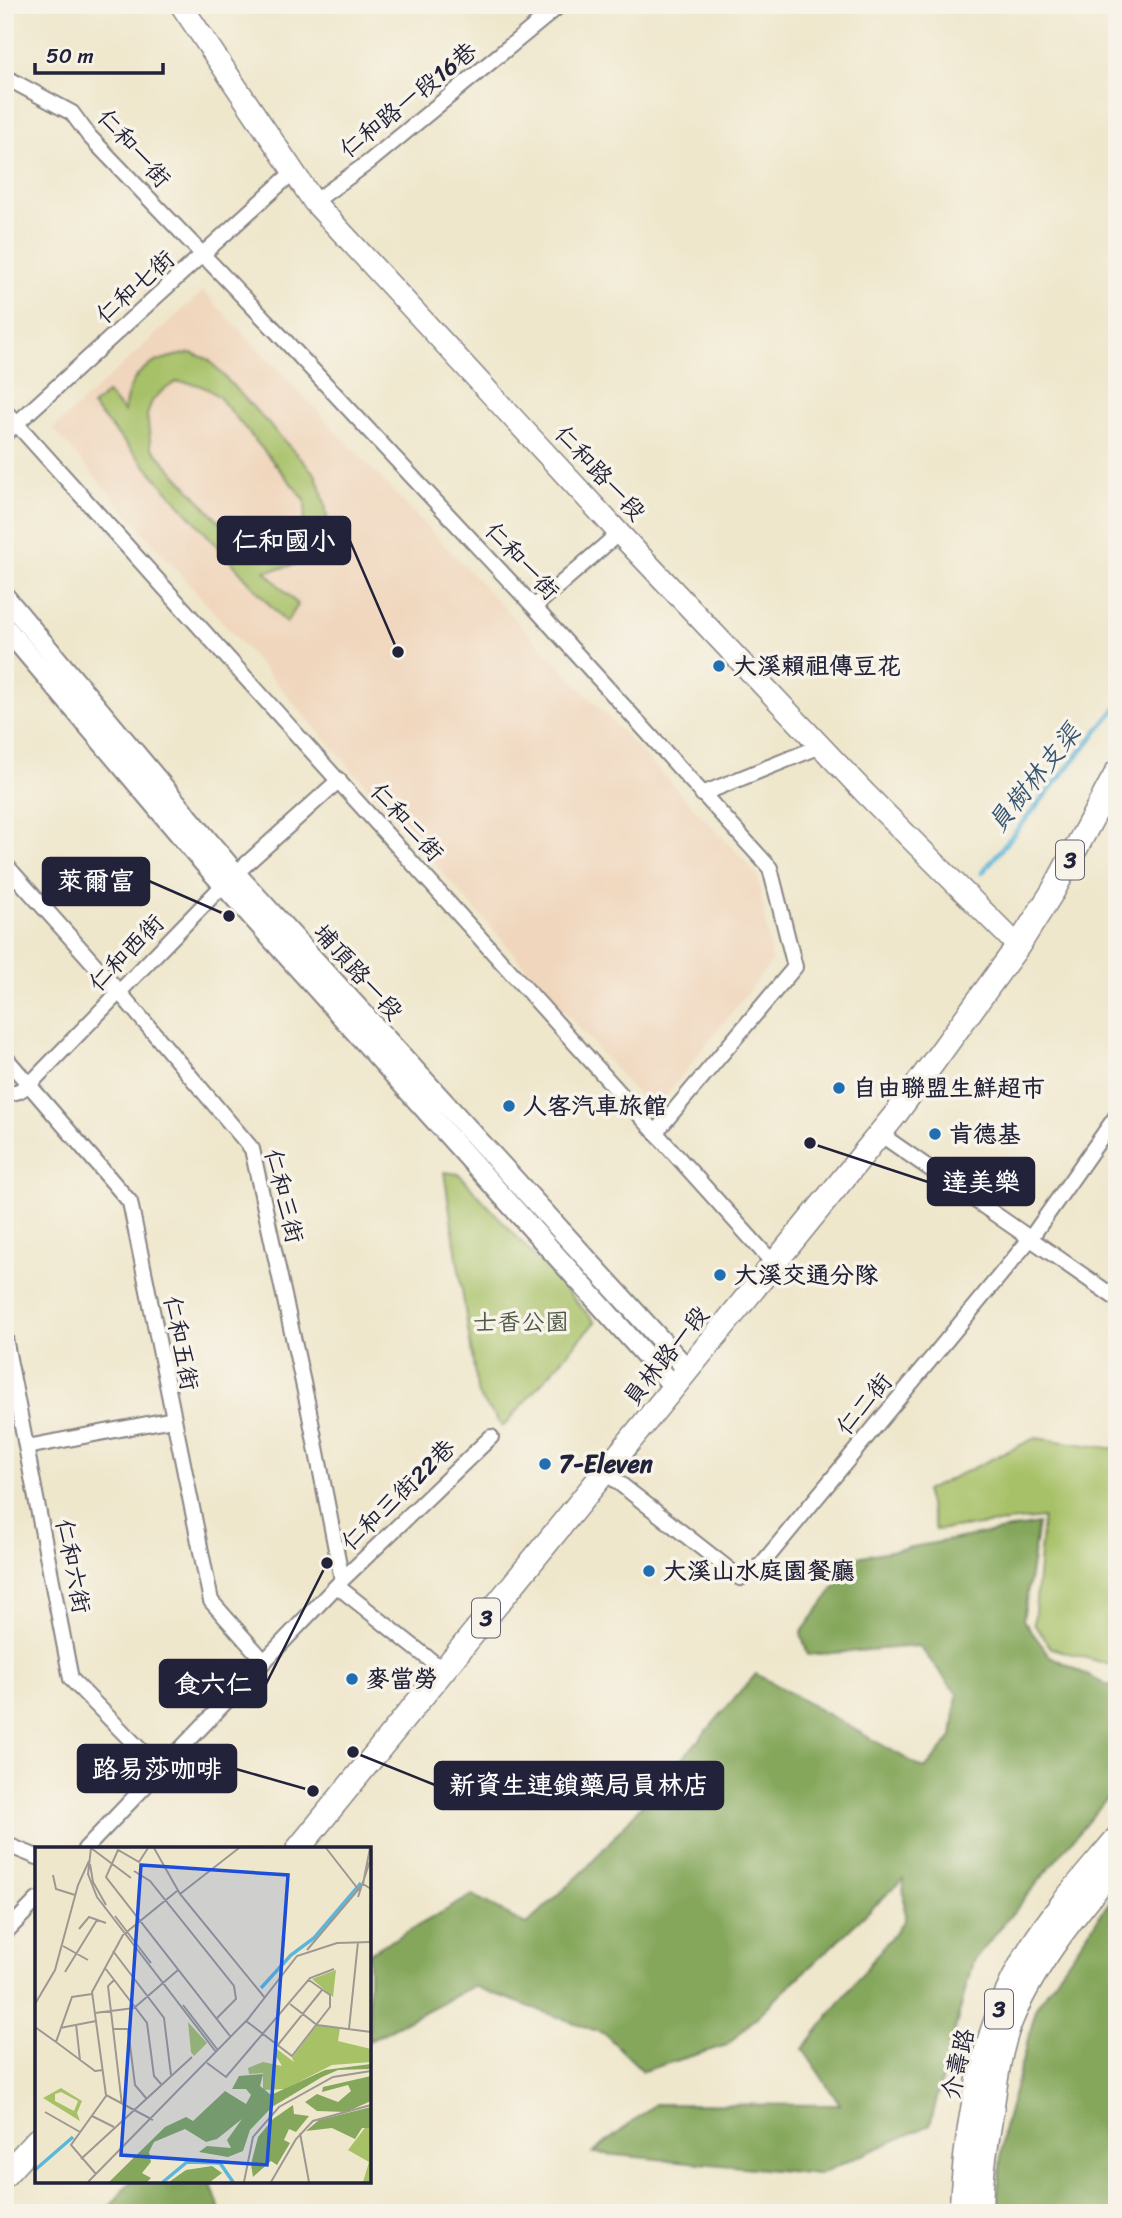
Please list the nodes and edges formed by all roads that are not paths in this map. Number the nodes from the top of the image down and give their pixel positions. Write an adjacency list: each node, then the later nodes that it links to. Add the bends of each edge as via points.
1 (181, 5): 4 (main road, 仁和路一段)
2 (560, 5): 5 (street, 仁和路一段16巷)
3 (5, 77): 6 (street, 仁和一街, via 72,113)
4 (293, 172): 5 (main road, 仁和路一段); 6 (street, 仁和七街)
5 (314, 202): 9 (main road, 仁和路一段)
6 (204, 256): 8 (street, 仁和七街); 11 (street, 仁和一街)
7 (5, 411): 8 (street, 仁和二街)
8 (10, 429): 15 (street, 仁和二街)
9 (619, 533): 11 (street); 13 (main road, 仁和路一段)
10 (5, 597): 18 (street, 埔頂路一段)
11 (534, 607): 16 (street, 仁和一街)
12 (5, 627): 18 (street, 埔頂路一段)
13 (821, 746): 16 (street); 19 (main road, 仁和路一段)
14 (1117, 772): 19 (main road, 員林路一段 / 3, via 1053,891)
15 (339, 780): 18 (street, 仁和西街); 25 (street, 仁和二街)
16 (702, 794): 25 (street, 仁和一街, via 770,868 795,967)
17 (5, 864): 20 (street, 仁和三街)
18 (230, 880): 20 (street, 仁和西街); 31 (street, 埔頂路一段)
19 (1017, 946): 26 (main road, 員林路一段 / 3)
20 (120, 993): 22 (street, 仁和西街); 36 (street, 仁和三街, via 252,1149 307,1401)
21 (5, 1057): 22 (street, 仁和五街)
22 (30, 1084): 23 (street, 仁和西街); 32 (street, 仁和五街, via 130,1202)
23 (5, 1095)
24 (1117, 1115): 27 (street, 仁二街)
25 (656, 1132): 28 (street, 仁和二街)
26 (880, 1134): 27 (street); 28 (main road, 員林路一段 / 3)
27 (1030, 1239): 29 (street); 35 (street, 仁二街, via 761,1565 740,1578)
28 (774, 1264): 31 (main road, 員林路一段 / 3)
29 (1117, 1299)
30 (5, 1338): 34 (street, 仁和六街)
31 (681, 1379): 35 (main road, 員林路一段 / 3)
32 (173, 1419): 34 (street); 37 (street, 仁和五街, via 211,1601)
33 (491, 1437): 36 (street, 仁和三街22巷)
34 (27, 1447): 39 (street, 仁和六街, via 71,1679)
35 (606, 1472): 38 (main road, 員林路一段 / 3)
36 (340, 1583): 37 (street, 仁和三街22巷); 38 (street)
37 (264, 1661): 39 (street, 仁和三街22巷)
38 (443, 1670): 43 (main road, 員林路一段 / 3)
39 (160, 1770): 42 (street, 仁和三街22巷)
40 (1117, 1838): 50 (main road, 介壽路 / 3, via 1062,1902 999,2009 985,2051 964,2162)
41 (5, 1844): 44 (street)
42 (87, 1847)
43 (300, 1847)
44 (35, 1856)
45 (1117, 1864): 51 (main road, 介壽路 / 3, via 1075,1914 1028,1986 1010,2024 986,2147)
46 (35, 1902): 47 (street)
47 (5, 1933)
48 (35, 2142): 49 (main road)
49 (5, 2175)
50 (961, 2213)
51 (981, 2213)

